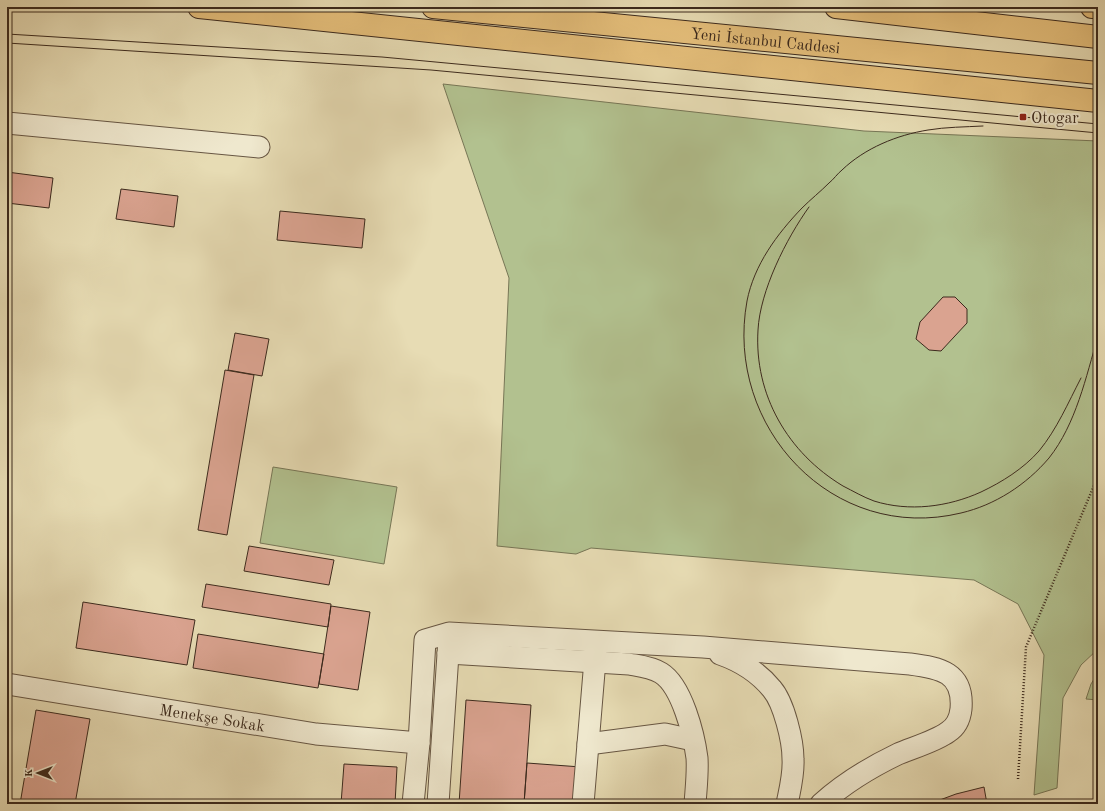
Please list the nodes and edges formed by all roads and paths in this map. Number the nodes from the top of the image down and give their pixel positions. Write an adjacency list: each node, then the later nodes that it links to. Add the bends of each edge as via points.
1 (199, 7): 8 (highway)
2 (433, 7): 7 (highway, Yeni İstanbul Caddesi)
3 (836, 7): 6 (highway)
4 (1094, 7): 5 (highway)
5 (1098, 7)
6 (1098, 37)
7 (1098, 73)
8 (1098, 101)
9 (7, 124): 10 (street)
10 (259, 147)
11 (1098, 476): 21 (path, via 1026,647)
12 (449, 633): 13 (street); 15 (street); 19 (street, via 425,640)
13 (597, 641): 14 (street); 16 (street)
14 (703, 647): 26 (street, via 746,666 774,690 783,709 793,759); 27 (street, via 924,666 936,668 953,677 962,699 957,723 949,732 876,766)
15 (448, 653): 16 (street); 23 (street)
16 (595, 662): 18 (street, via 648,667 661,673 672,684 683,704 692,728); 20 (street)
17 (7, 684): 19 (street, Menekşe Sokak, via 316,734)
18 (693, 740): 20 (street, via 665,734); 25 (street, via 697,758)
19 (419, 743): 22 (street)
20 (588, 744): 24 (street)
21 (1018, 779)
22 (413, 804)
23 (438, 804)
24 (583, 804)
25 (695, 804)
26 (787, 804)
27 (821, 804)

